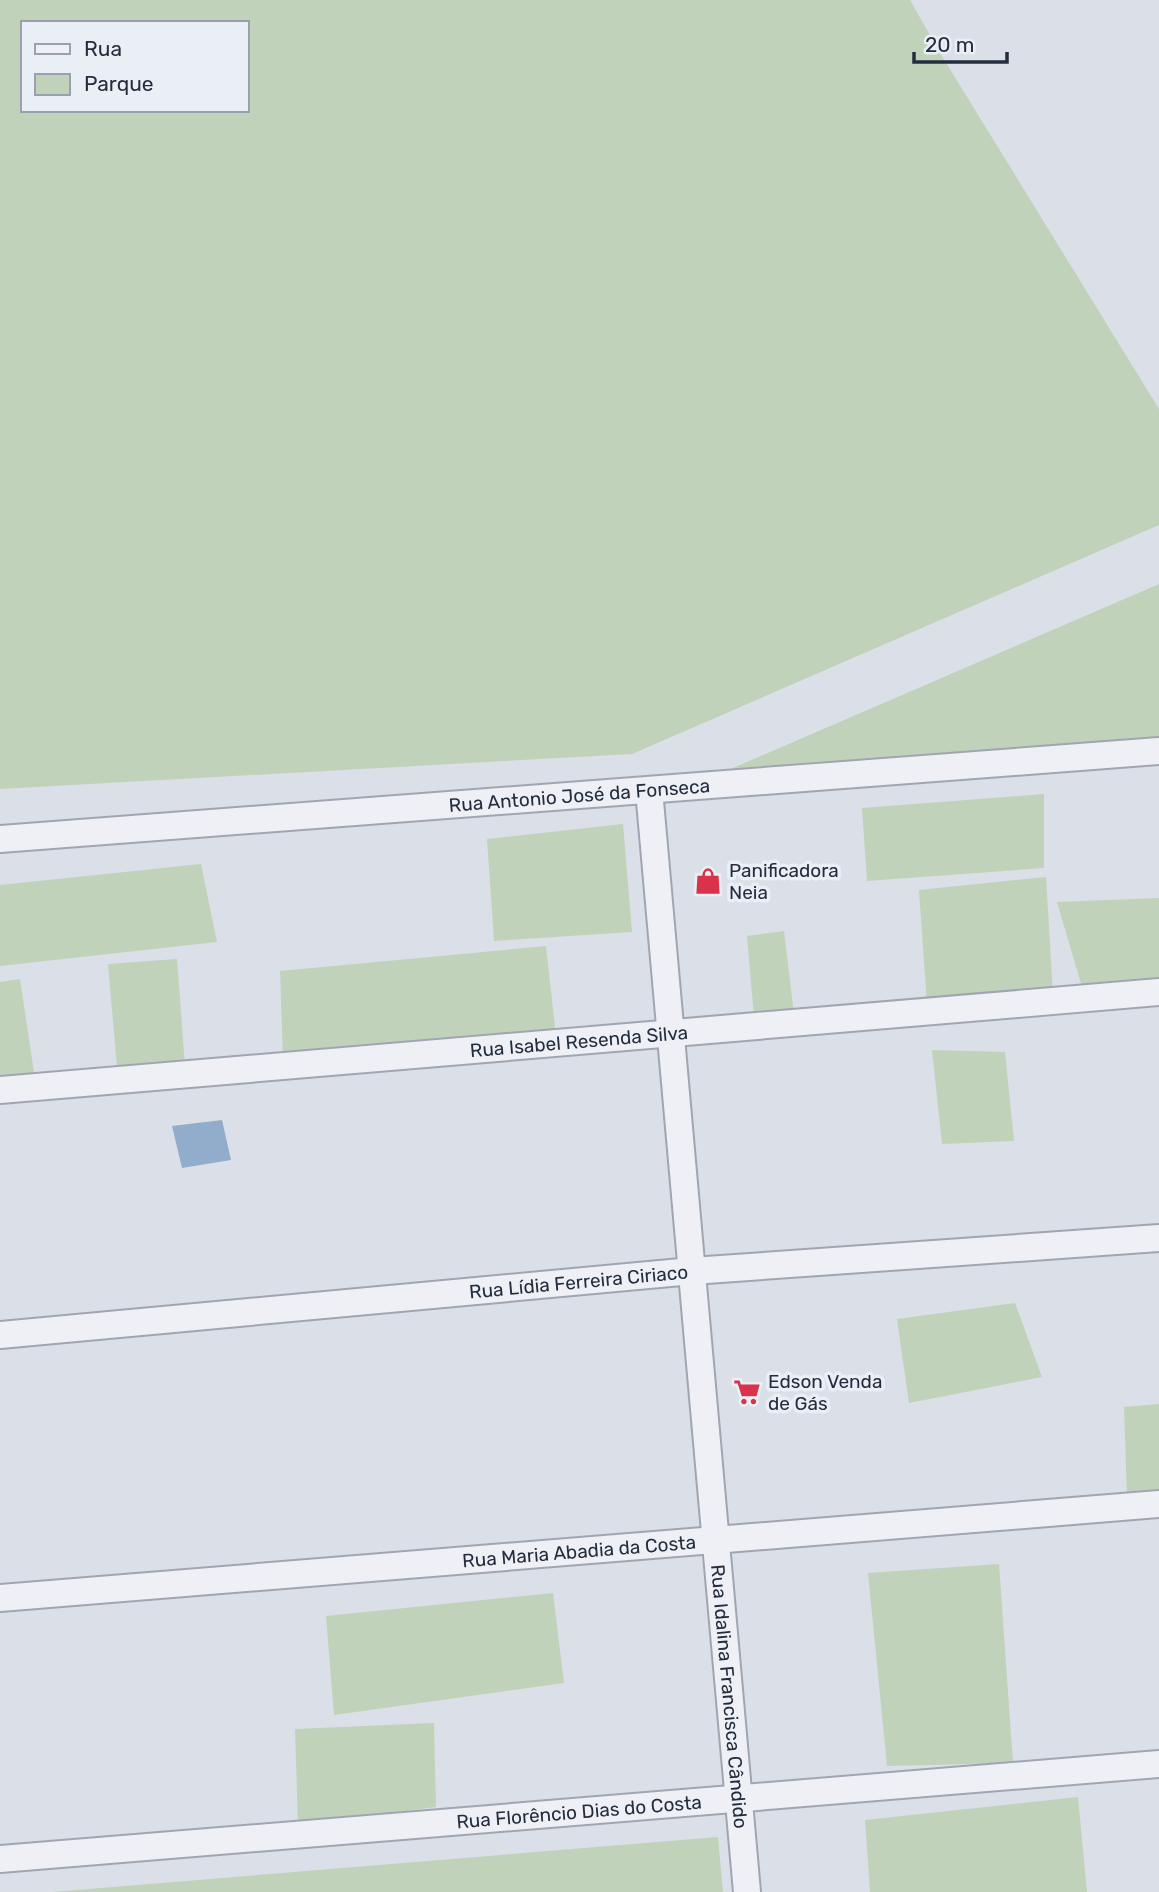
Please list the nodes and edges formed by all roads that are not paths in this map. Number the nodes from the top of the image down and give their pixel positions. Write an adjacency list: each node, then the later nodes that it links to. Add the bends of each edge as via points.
1 (1159, 751): 2 (street, Rua Antonio José da Fonseca)
2 (649, 790): 3 (street, Rua Antonio José da Fonseca); 5 (street, Rua Idalina Francisca Cândido)
3 (0, 839)
4 (1159, 992): 5 (street, Rua Isabel Resenda Silva)
5 (671, 1034): 6 (street, Rua Isabel Resenda Silva); 8 (street, Rua Idalina Francisca Cândido)
6 (0, 1090)
7 (1159, 1238): 8 (street, Rua Lídia Ferreira Ciriaco)
8 (692, 1271): 9 (street, Rua Lídia Ferreira Ciriaco); 11 (street, Rua Idalina Francisca Cândido)
9 (0, 1335)
10 (1159, 1504): 11 (street, Rua Maria Abadia da Costa)
11 (715, 1540): 12 (street, Rua Maria Abadia da Costa); 14 (street, Rua Idalina Francisca Cândido)
12 (0, 1598)
13 (1159, 1764): 14 (street, Rua Florêncio Dias do Costa)
14 (738, 1798): 15 (street, Rua Florêncio Dias do Costa); 16 (street, Rua Idalina Francisca Cândido)
15 (0, 1859)
16 (747, 1892)

